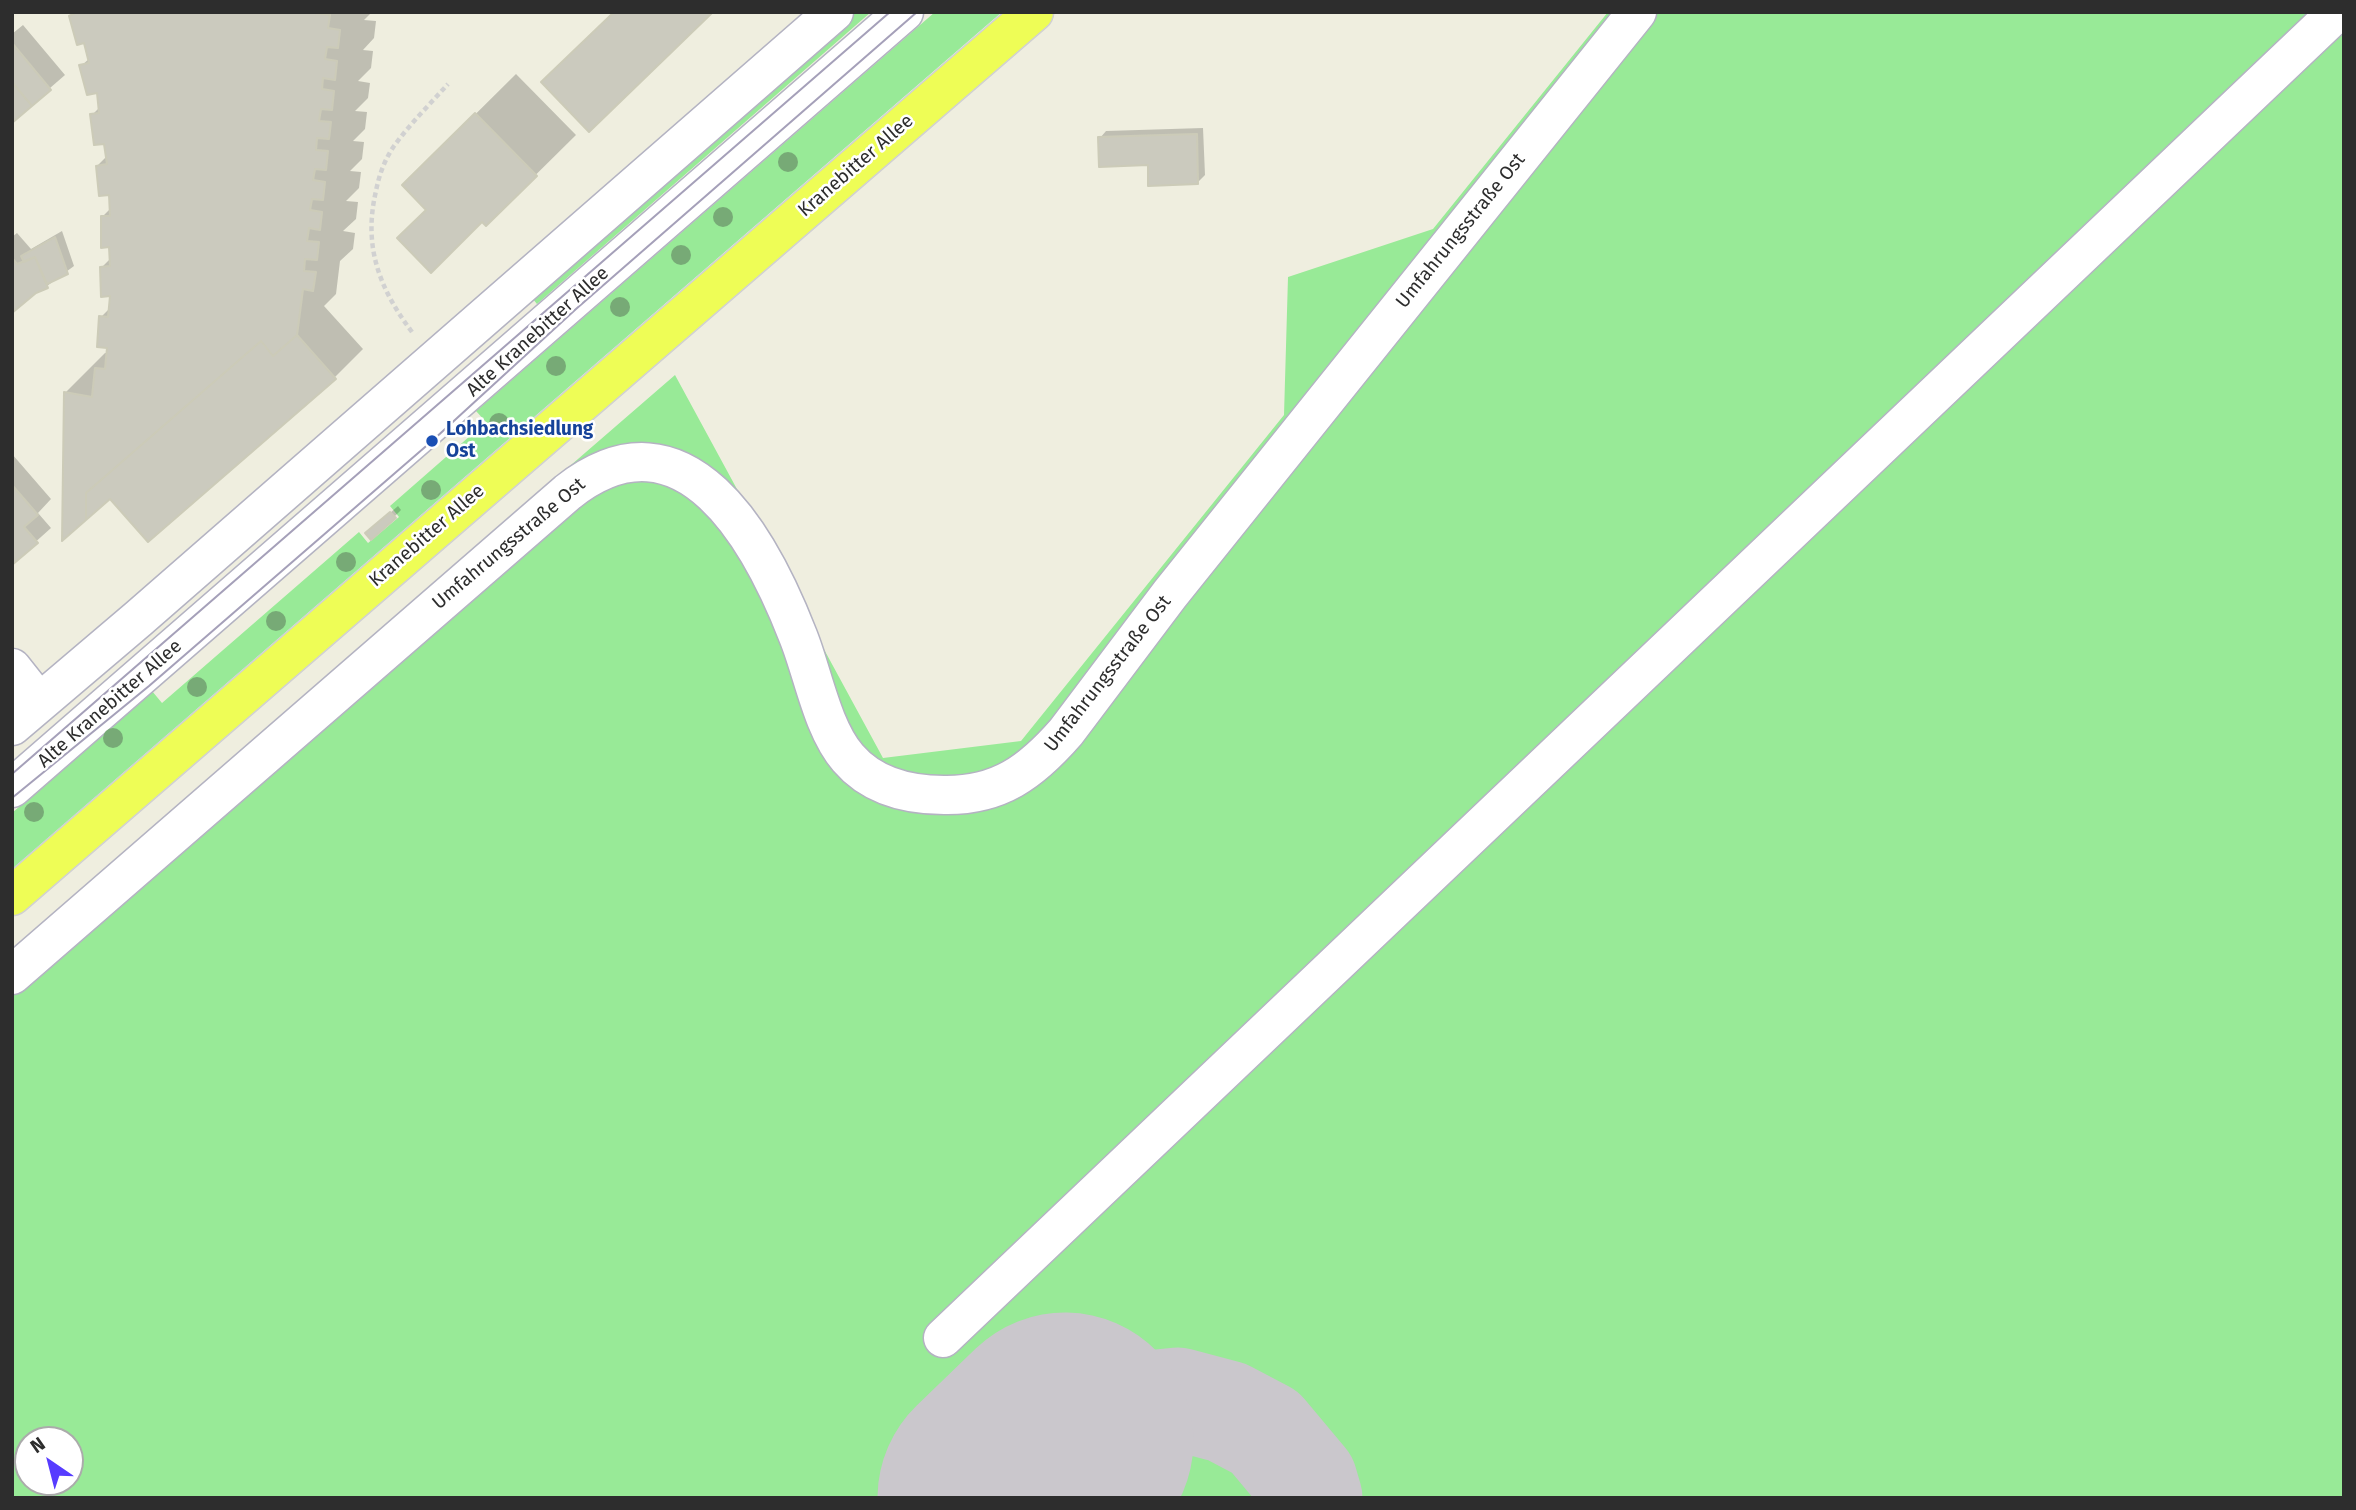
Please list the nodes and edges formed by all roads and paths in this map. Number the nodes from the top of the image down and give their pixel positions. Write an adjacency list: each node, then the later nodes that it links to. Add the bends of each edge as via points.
1 (904, 12): 10 (street, Alte Kranebitter Allee)
2 (1034, 12): 11 (main road, Kranebitter Allee)
3 (1637, 12): 12 (street, Umfahrungsstraße Ost, via 1170,594 1066,732 1047,754 1013,780 978,794 935,795 888,787 860,771 835,737 797,635 734,516 709,490 672,468 638,461 619,463 587,477 568,492)
4 (2337, 12): 13 (street)
5 (828, 14): 7 (street)
6 (447, 84): 7 (path, via 393,147 380,174 371,214 371,247 390,299)
7 (434, 360): 9 (street)
8 (12, 668): 9 (street)
9 (26, 714)
10 (12, 788)
11 (12, 897)
12 (12, 975)
13 (943, 1338)

